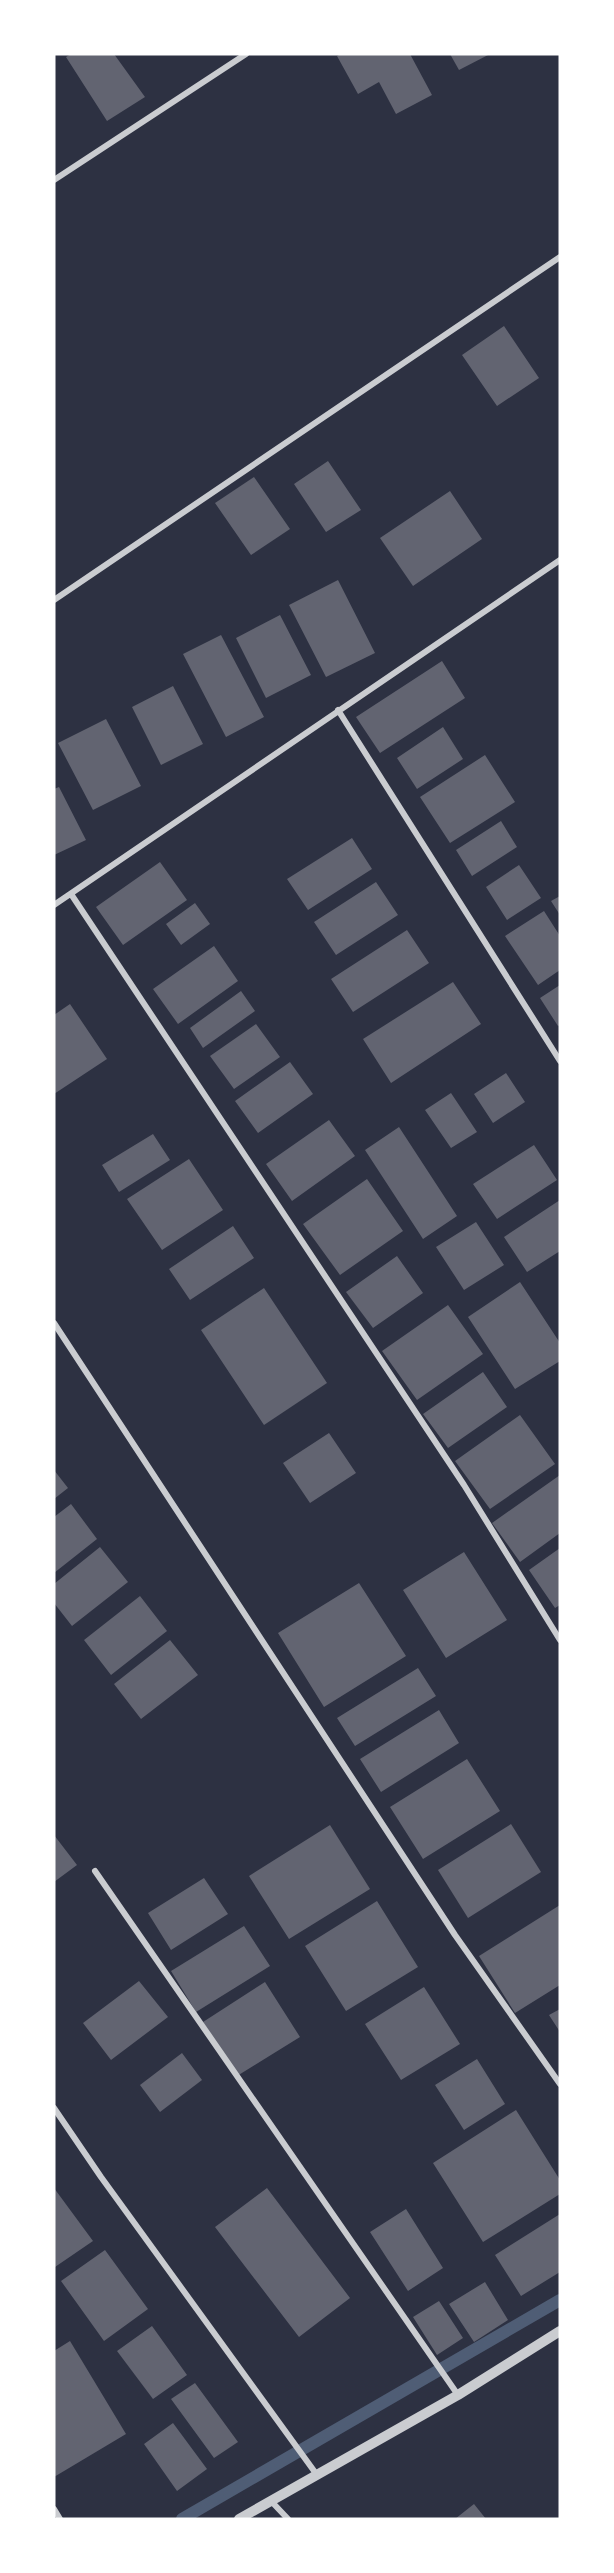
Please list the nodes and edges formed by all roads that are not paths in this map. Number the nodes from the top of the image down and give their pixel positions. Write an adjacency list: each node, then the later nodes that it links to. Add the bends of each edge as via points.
1 (246, 54): 2 (street)
2 (54, 180)
3 (560, 257): 5 (street)
4 (560, 560): 6 (street)
5 (54, 600)
6 (338, 710): 7 (street); 9 (street)
7 (71, 894): 8 (street); 11 (street, via 464,1485)
8 (54, 905)
9 (560, 1061)
10 (54, 1323): 13 (street, via 449,1925)
11 (560, 1640)
12 (94, 1871): 16 (street)
13 (560, 2084)
14 (54, 2108): 17 (street)
15 (560, 2331): 16 (street)
16 (458, 2395): 17 (street)
17 (318, 2476): 18 (street)
18 (271, 2501): 21 (street); 22 (street)
19 (54, 2509): 20 (street)
20 (60, 2519)
21 (239, 2519)
22 (288, 2519)

